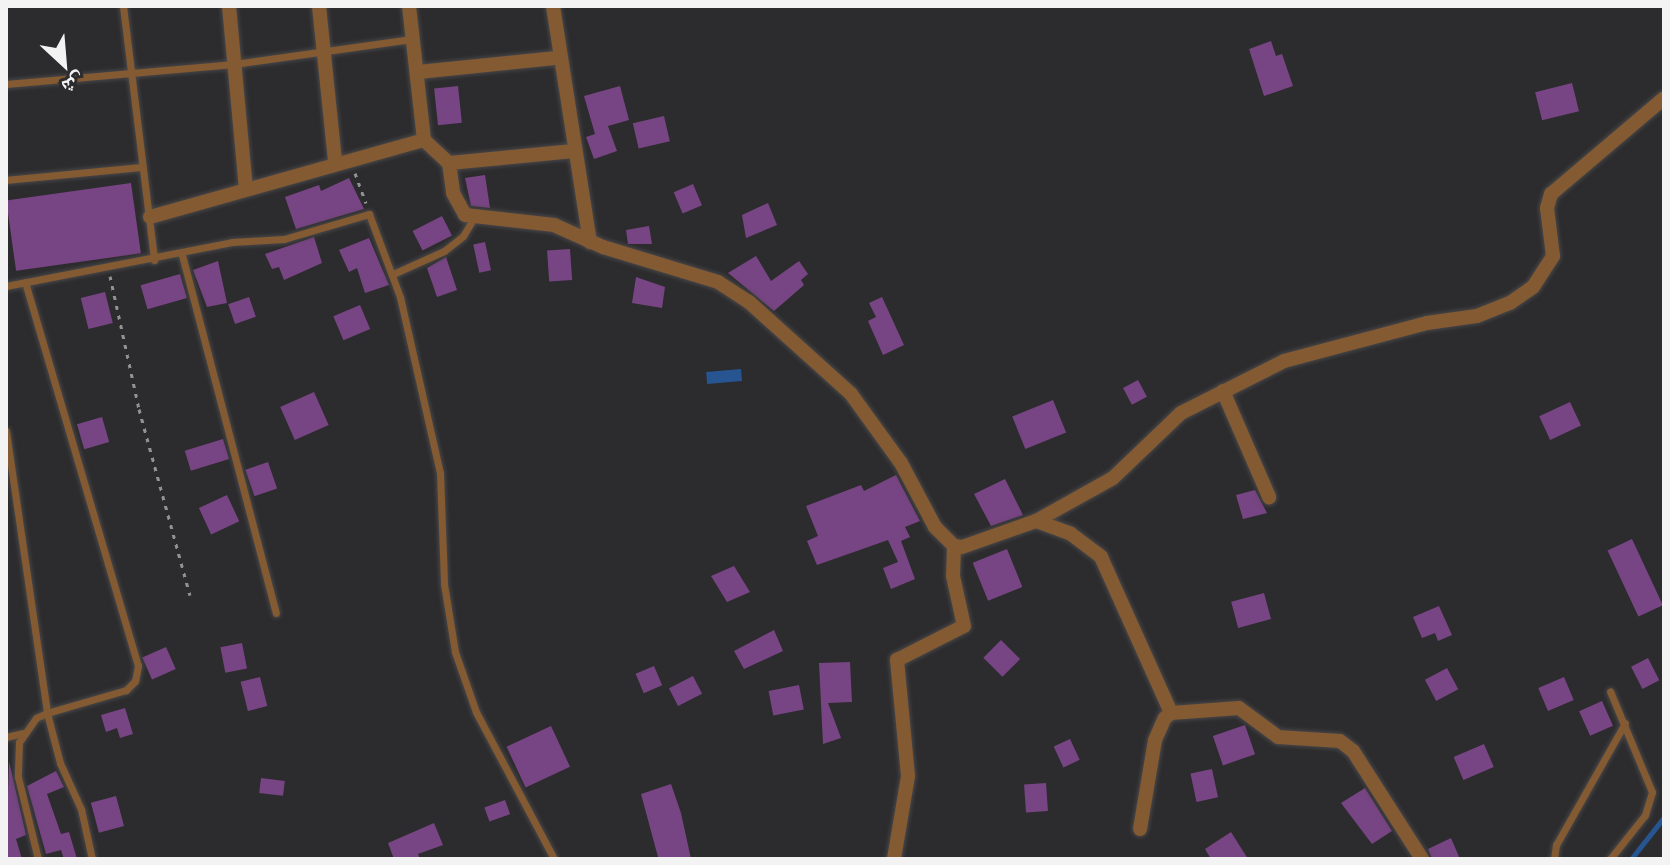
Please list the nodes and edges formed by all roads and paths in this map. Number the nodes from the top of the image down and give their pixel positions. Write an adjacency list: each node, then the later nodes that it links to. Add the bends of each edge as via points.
1 (123, 6): 10 (lane)
2 (229, 6): 9 (street)
3 (319, 6): 7 (street)
4 (409, 6): 6 (street)
5 (553, 6): 8 (street)
6 (413, 39): 7 (lane); 11 (street)
7 (326, 50): 9 (lane); 16 (street)
8 (557, 58): 11 (street); 15 (street)
9 (234, 64): 10 (lane); 20 (street)
10 (130, 72): 12 (lane); 18 (lane)
11 (418, 72): 14 (street)
12 (6, 84)
13 (1664, 98): 31 (street, via 1551,194 1547,215 1553,256 1533,287 1510,303 1477,316 1332,345)
14 (424, 140): 16 (street); 17 (street)
15 (574, 151): 17 (street); 24 (street)
16 (342, 160): 20 (street); 21 (path)
17 (449, 163): 23 (street, via 456,201)
18 (140, 167): 19 (lane); 22 (lane)
19 (6, 180)
20 (246, 188): 22 (street)
21 (369, 214): 25 (lane, via 284,239 232,242); 28 (lane)
22 (150, 217): 26 (lane)
23 (474, 218): 24 (street, via 554,225); 28 (lane, via 444,251)
24 (590, 242): 35 (street, via 711,279 749,302 851,394 901,463 931,521)
25 (182, 255): 26 (lane); 37 (lane)
26 (154, 260): 27 (lane)
27 (109, 268): 29 (lane); 36 (path, via 139,409)
28 (393, 274): 47 (lane, via 440,473 446,606 455,652 476,712)
29 (25, 282): 30 (lane); 39 (lane, via 138,666 135,681 126,690)
30 (6, 286)
31 (1223, 391): 33 (street); 34 (street, via 1181,413 1113,478)
32 (6, 431): 39 (lane)
33 (1269, 497)
34 (1036, 521): 35 (street); 40 (street, via 1071,534 1101,557)
35 (954, 546): 48 (street, via 953,576 964,626 897,660 908,776)
36 (190, 595)
37 (276, 613)
38 (1610, 691): 41 (lane)
39 (47, 713): 42 (lane); 46 (lane, via 60,763 81,809)
40 (1171, 713): 44 (street, via 1155,740); 49 (street, via 1239,708 1278,737 1340,741 1366,767)
41 (1625, 723): 50 (lane, via 1556,845); 51 (lane, via 1651,781 1652,803)
42 (24, 733): 43 (lane); 45 (lane, via 18,777)
43 (6, 737)
44 (1140, 829)
45 (38, 859)
46 (92, 859)
47 (554, 859)
48 (894, 859)
49 (1422, 859)
50 (1554, 859)
51 (1610, 859)

